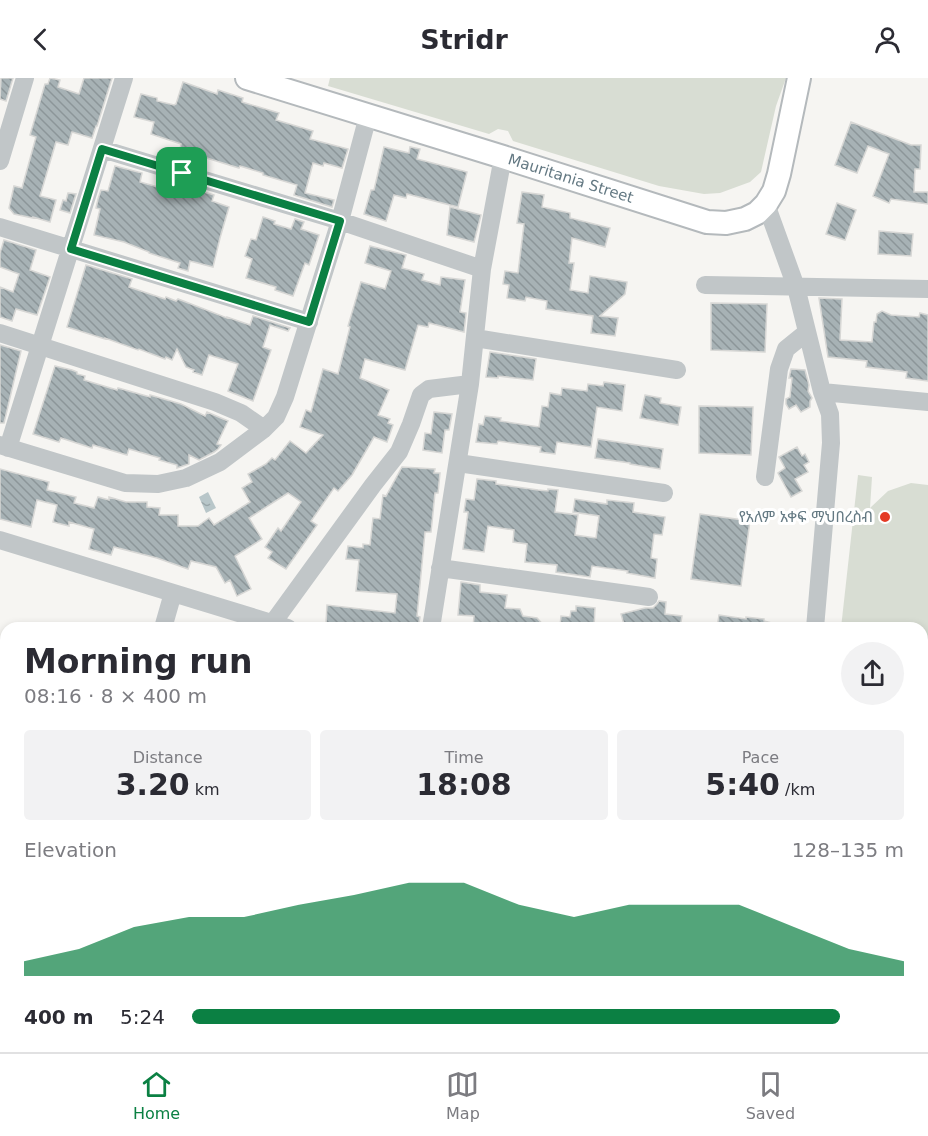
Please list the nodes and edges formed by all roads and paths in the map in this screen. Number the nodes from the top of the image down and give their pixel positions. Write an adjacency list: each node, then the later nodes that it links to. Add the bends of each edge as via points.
1 (26, 78): 6 (street)
2 (124, 78): 7 (street)
3 (247, 78): 5 (main road, Mauritania Street)
4 (800, 78): 10 (main road, via 779,174)
5 (368, 116): 8 (main road, Mauritania Street); 11 (street)
6 (6, 120): 9 (street)
7 (102, 149): 11 (street); 13 (street)
8 (503, 157): 10 (main road, Mauritania Street, via 706,222 726,224 745,219); 14 (street)
9 (0, 161)
10 (766, 204): 16 (street)
11 (340, 221): 14 (street); 18 (street)
12 (0, 227): 13 (street)
13 (71, 249): 18 (street); 22 (street)
14 (482, 269): 21 (street)
15 (705, 285): 16 (street)
16 (796, 287): 17 (street); 19 (street)
17 (928, 289)
18 (309, 322): 27 (street, via 285,397 276,417)
19 (807, 332): 25 (street); 30 (street, via 786,349 779,369)
20 (0, 333): 22 (street)
21 (475, 338): 23 (street); 24 (street)
22 (40, 347): 27 (street, via 215,402); 28 (street)
23 (677, 370)
24 (470, 384): 29 (street); 38 (street, via 429,389 421,395 399,452)
25 (822, 392): 26 (street); 40 (street, via 830,414 831,443)
26 (928, 402)
27 (264, 429): 28 (street, via 220,462 186,478 158,484 125,483)
28 (4, 447)
29 (458, 463): 31 (street); 33 (street)
30 (765, 477)
31 (664, 493)
32 (0, 540): 34 (street)
33 (440, 568): 35 (street); 39 (street)
34 (173, 593): 36 (street); 37 (street)
35 (649, 597)
36 (165, 622)
37 (267, 622)
38 (283, 622)
39 (432, 622)
40 (816, 622)

